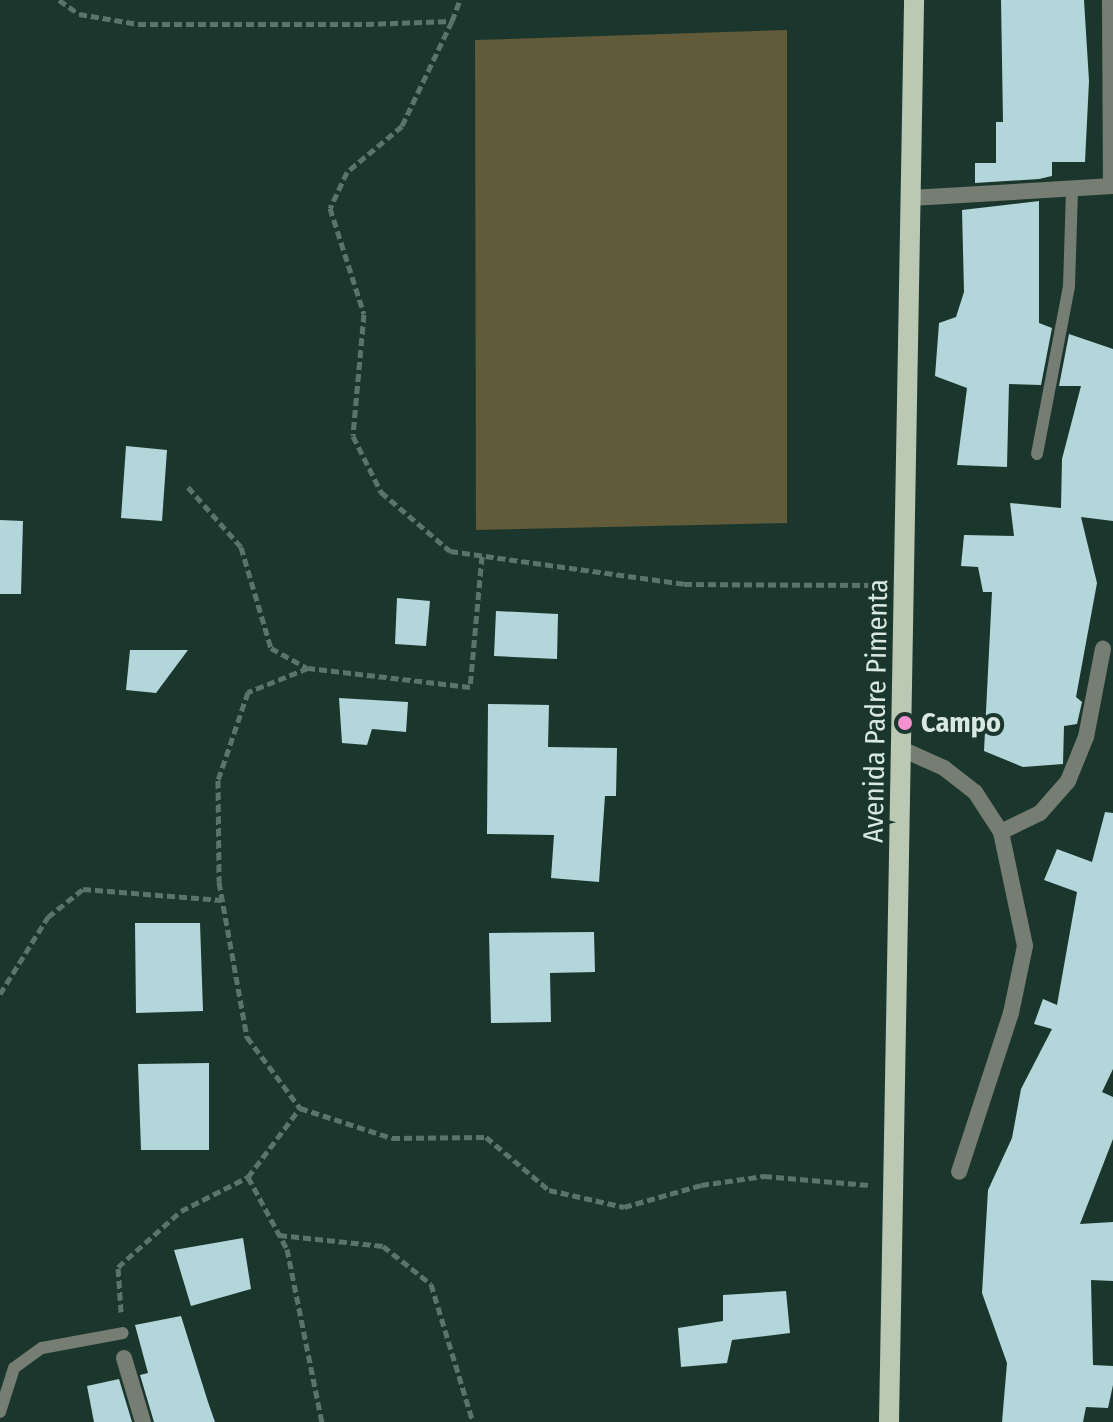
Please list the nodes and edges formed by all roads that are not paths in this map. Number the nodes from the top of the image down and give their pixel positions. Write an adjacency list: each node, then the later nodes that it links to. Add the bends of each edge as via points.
1 (914, 0): 5 (main road, Avenida Padre Pimenta)
2 (1108, 0): 3 (lane)
3 (1111, 186): 4 (street)
4 (1072, 188): 5 (street); 6 (lane, via 1069,286)
5 (911, 198): 8 (main road, Avenida Padre Pimenta)
6 (1037, 454)
7 (1103, 649): 9 (street, via 1086,737 1068,781 1040,813)
8 (904, 750): 9 (street, via 944,768 975,792); 15 (main road, Avenida Padre Pimenta)
9 (1001, 832): 10 (street, via 1016,882 1025,946 1011,1013)
10 (959, 1172)
11 (123, 1333): 13 (lane, via 42,1348 14,1368)
12 (124, 1358): 14 (street)
13 (0, 1412)
14 (143, 1422)
15 (889, 1422)

